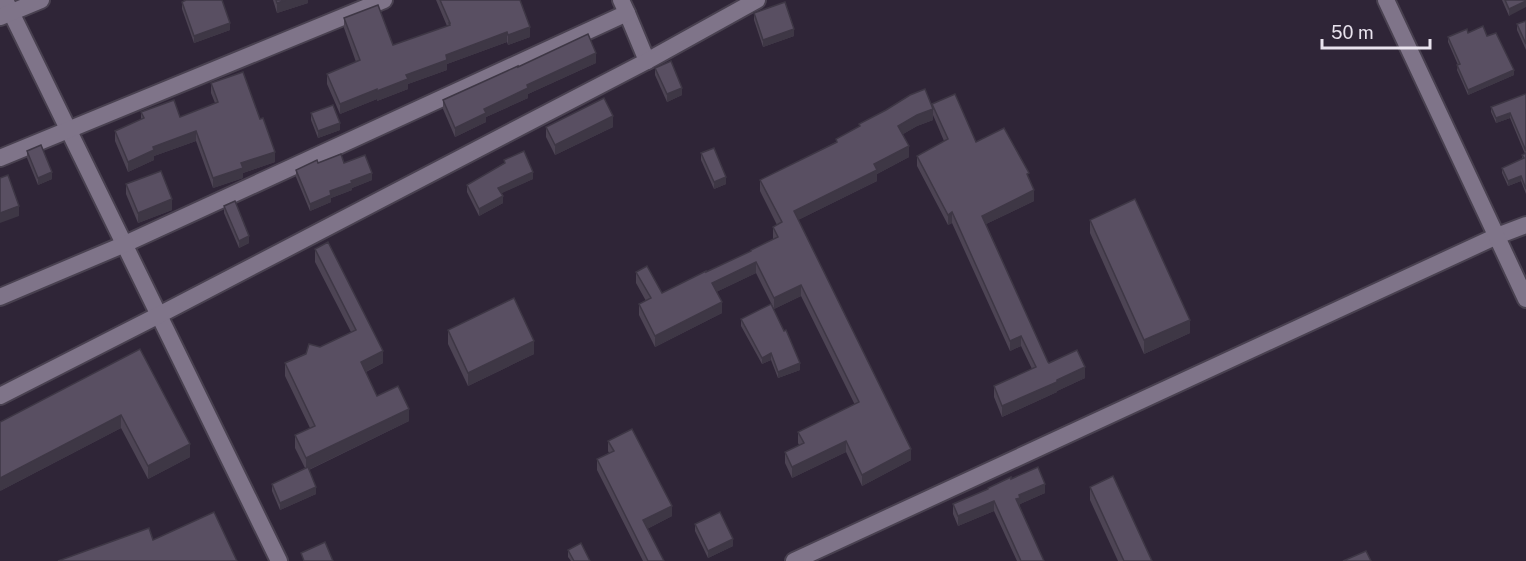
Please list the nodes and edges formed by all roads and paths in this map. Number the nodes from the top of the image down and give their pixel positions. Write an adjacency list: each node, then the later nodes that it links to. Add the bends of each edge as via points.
1 (41, 0): 6 (street)
2 (384, 0): 8 (street)
3 (757, 0): 7 (street)
4 (1386, 0): 11 (street)
5 (624, 7): 7 (street); 12 (street)
6 (6, 10): 8 (street)
7 (647, 61): 15 (street)
8 (68, 130): 9 (street); 12 (street)
9 (0, 158)
10 (1526, 225): 11 (street)
11 (1497, 236): 14 (street); 18 (street)
12 (124, 244): 13 (street); 15 (street)
13 (0, 297)
14 (1526, 299)
15 (159, 315): 16 (street); 17 (street)
16 (0, 396)
17 (279, 561)
18 (794, 561)

